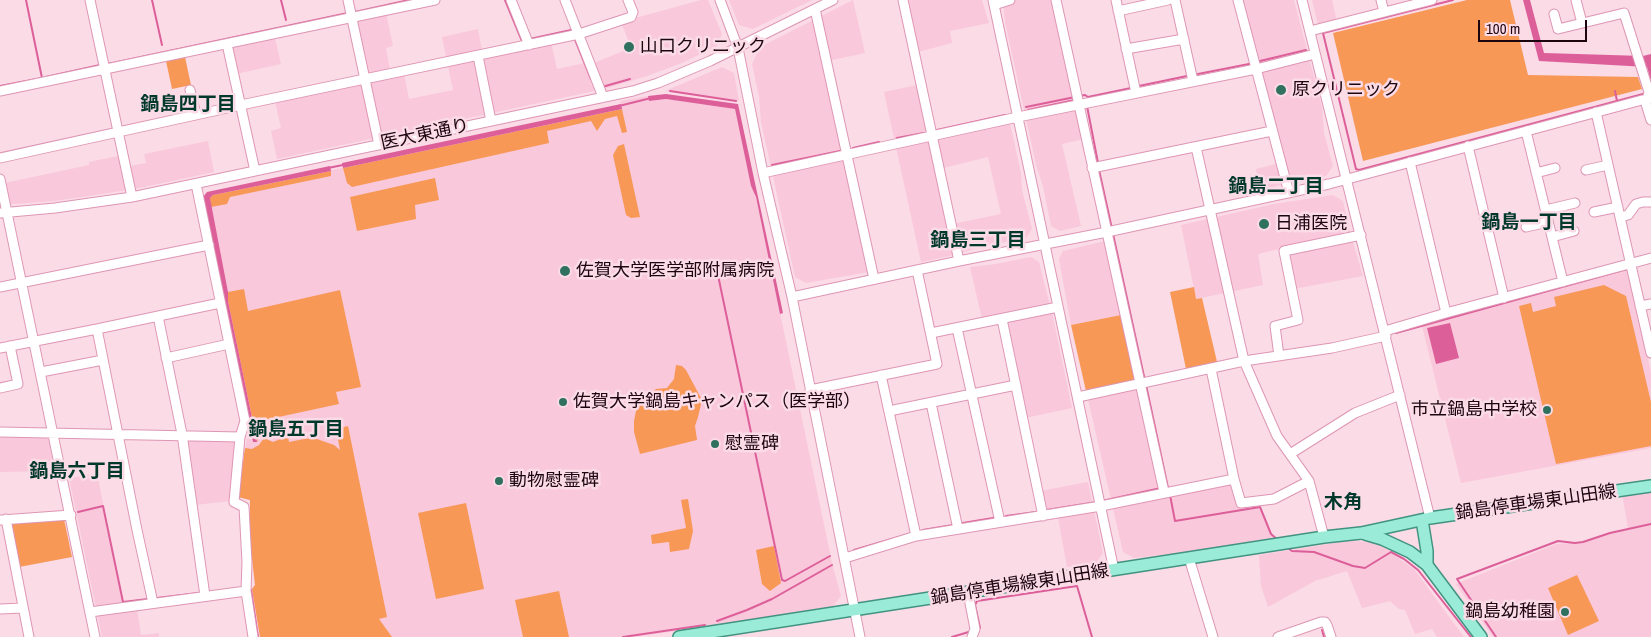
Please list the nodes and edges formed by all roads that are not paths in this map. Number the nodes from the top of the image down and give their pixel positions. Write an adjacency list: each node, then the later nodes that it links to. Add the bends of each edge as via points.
1 (90, 0): 35 (street)
2 (435, 0): 21 (street)
3 (511, 0): 29 (street)
4 (565, 0): 27 (street)
5 (628, 0): 27 (street, via 633,12 631,17)
6 (720, 0): 31 (street)
7 (833, 0): 20 (street, 医大東通り)
8 (903, 0): 54 (street)
9 (1010, 0): 19 (street)
10 (1056, 0): 44 (street)
11 (1116, 0): 22 (street)
12 (1168, 0): 22 (street)
13 (1176, 0): 28 (street)
14 (1238, 0): 36 (street)
15 (1302, 0): 26 (street)
16 (1381, 0): 23 (street)
17 (1432, 0): 23 (street)
18 (1576, 0): 25 (street)
19 (993, 2): 48 (street)
20 (815, 9): 31 (street, 医大東通り); 58 (street)
21 (350, 11): 30 (street); 37 (street)
22 (1118, 11): 32 (street)
23 (1384, 12): 26 (street)
24 (1554, 14): 25 (street, via 1558,29)
25 (1582, 23): 43 (street, via 1624,13 1649,92)
26 (1310, 31): 33 (street)
27 (575, 34): 29 (street); 41 (street)
28 (1184, 39): 32 (street); 38 (street)
29 (528, 42): 34 (street)
30 (227, 44): 35 (street); 45 (street)
31 (738, 48): 41 (street, 医大東通り, via 633,91); 67 (street)
32 (1126, 49): 42 (street)
33 (1315, 54): 36 (street); 69 (street)
34 (478, 56): 37 (street); 50 (street)
35 (105, 66): 40 (street); 53 (street)
36 (1256, 69): 38 (street); 51 (street)
37 (365, 79): 45 (street); 55 (street)
38 (1193, 81): 42 (street)
39 (190, 90): 47 (street)
40 (0, 91)
41 (601, 91): 50 (street, 医大東通り)
42 (1136, 93): 44 (street)
43 (1647, 100): 46 (street); 49 (street)
44 (1081, 102): 48 (street); 62 (street)
45 (240, 105): 47 (street); 65 (street)
46 (1596, 112): 52 (street); 61 (street)
47 (196, 115): 53 (street)
48 (1018, 117): 54 (street); 88 (street)
49 (1651, 120)
50 (491, 121): 55 (street, 医大東通り)
51 (1272, 131): 57 (street); 71 (street)
52 (1526, 131): 56 (street); 66 (street)
53 (119, 132): 59 (street); 72 (street)
54 (932, 137): 58 (street); 90 (street)
55 (379, 145): 65 (street, 医大東通り)
56 (1468, 146): 60 (street); 98 (street)
57 (1196, 147): 62 (street); 76 (street)
58 (847, 155): 67 (street); 93 (street)
59 (0, 158)
60 (1410, 162): 69 (street); 103 (street)
61 (1608, 165): 64 (street); 75 (street)
62 (1097, 167): 83 (street)
63 (1555, 168): 66 (street)
64 (1586, 170)
65 (255, 171): 70 (street, 医大東通り)
66 (1536, 172): 77 (street)
67 (763, 173): 97 (street)
68 (0, 179): 79 (street)
69 (1347, 179): 71 (street); 85 (street)
70 (196, 184): 72 (street, 医大東通り); 87 (street)
71 (1289, 193): 76 (street)
72 (132, 197): 79 (street, 医大東通り)
73 (1651, 202): 80 (street, via 1636,204 1628,215)
74 (1575, 203): 77 (street)
75 (1618, 207): 78 (street); 80 (street)
76 (1210, 210): 83 (street); 118 (street)
77 (1546, 211): 81 (street)
78 (1594, 212)
79 (4, 213): 95 (street)
80 (1620, 217): 91 (street)
81 (1548, 222): 82 (street); 86 (street)
82 (1526, 227)
83 (1110, 231): 88 (street); 122 (street)
84 (1574, 231): 86 (street)
85 (1360, 235): 109 (street); 115 (street, via 1284,251 1298,320 1275,326)
86 (1552, 237): 94 (street)
87 (209, 245): 95 (street); 99 (street)
88 (1045, 245): 90 (street); 102 (street)
89 (1651, 258): 91 (street)
90 (959, 261): 92 (street)
91 (1630, 264): 94 (street); 101 (street)
92 (917, 270): 93 (street); 108 (street)
93 (874, 279): 97 (street)
94 (1563, 282): 98 (street)
95 (23, 283): 96 (street); 110 (street)
96 (0, 288)
97 (792, 297): 125 (street)
98 (1504, 298): 103 (street)
99 (220, 303): 104 (street); 111 (street)
100 (1651, 304): 101 (street)
101 (1640, 306): 114 (street)
102 (1058, 307): 105 (street); 128 (street)
103 (1446, 313): 109 (street)
104 (158, 316): 107 (street); 116 (street)
105 (1002, 320): 106 (street); 123 (street)
106 (957, 328): 108 (street); 126 (street)
107 (97, 330): 110 (street); 117 (street)
108 (932, 333): 121 (street, via 937,364)
109 (1385, 333): 115 (street, via 1332,348); 127 (street)
110 (34, 341): 112 (street); 120 (street)
111 (229, 344): 116 (street); 135 (street, via 245,421)
112 (10, 346): 113 (street); 124 (street, via 18,384)
113 (0, 348)
114 (1651, 350)
115 (1279, 356): 118 (street)
116 (166, 358): 134 (street)
117 (103, 360): 120 (street); 133 (street)
118 (1244, 361): 119 (street); 136 (street, via 1277,436)
119 (1211, 369): 122 (street); 137 (street)
120 (41, 372): 132 (street)
121 (881, 375): 125 (street); 130 (street)
122 (1144, 383): 128 (street); 140 (street)
123 (1016, 385): 126 (street); 143 (street)
124 (0, 388)
125 (810, 390): 151 (street)
126 (972, 394): 129 (street); 146 (street)
127 (1400, 395): 136 (street, via 1355,413); 144 (street)
128 (1078, 397): 141 (street)
129 (931, 402): 130 (street); 147 (street)
130 (889, 411): 149 (street)
131 (0, 432): 132 (street)
132 (53, 432): 133 (street); 142 (street)
133 (118, 433): 134 (street); 158 (street)
134 (182, 434): 135 (street); 157 (street)
135 (240, 436): 155 (street, via 234,502 244,507)
136 (1290, 454): 138 (street)
137 (1234, 479): 138 (street, via 1241,503 1274,499); 140 (street)
138 (1309, 481): 150 (street)
139 (1651, 486): 144 (main road, 鍋島停車場東山田線)
140 (1167, 491): 141 (street)
141 (1101, 506): 143 (street); 154 (street)
142 (70, 515): 145 (street); 162 (street)
143 (1043, 516): 146 (street)
144 (1426, 519): 148 (main road, 鍋島停車場線東山田線); 153 (main road)
145 (3, 520): 159 (street)
146 (1000, 522): 147 (street)
147 (958, 529): 149 (street)
148 (1361, 533): 150 (main road, 鍋島停車場線東山田線); 153 (main road, 鍋島停車場線東山田線, via 1382,538)
149 (916, 536): 151 (street)
150 (1324, 537): 152 (main road, 鍋島停車場線東山田線)
151 (845, 558): 161 (street)
152 (1189, 558): 154 (main road, 鍋島停車場線東山田線); 171 (street)
153 (1427, 565): 174 (main road, 鍋島停車場線東山田線)
154 (1114, 570): 156 (main road, 鍋島停車場線東山田線)
155 (246, 591): 157 (street); 166 (street)
156 (968, 593): 161 (main road, 鍋島停車場線東山田線); 170 (street, via 975,629)
157 (205, 596): 158 (street)
158 (153, 602): 162 (street)
159 (23, 608): 160 (street); 164 (street)
160 (0, 609)
161 (854, 611): 163 (main road, 鍋島停車場線東山田線); 168 (street)
162 (90, 612): 165 (street)
163 (702, 635): 167 (main road, 鍋島停車場線東山田線)
164 (29, 637)
165 (95, 637)
166 (253, 637)
167 (679, 637)
168 (860, 637)
169 (962, 637): 170 (street)
170 (972, 637)
171 (1213, 637)
172 (1278, 637): 173 (street, via 1321,622 1325,622)
173 (1331, 637)
174 (1481, 637)

